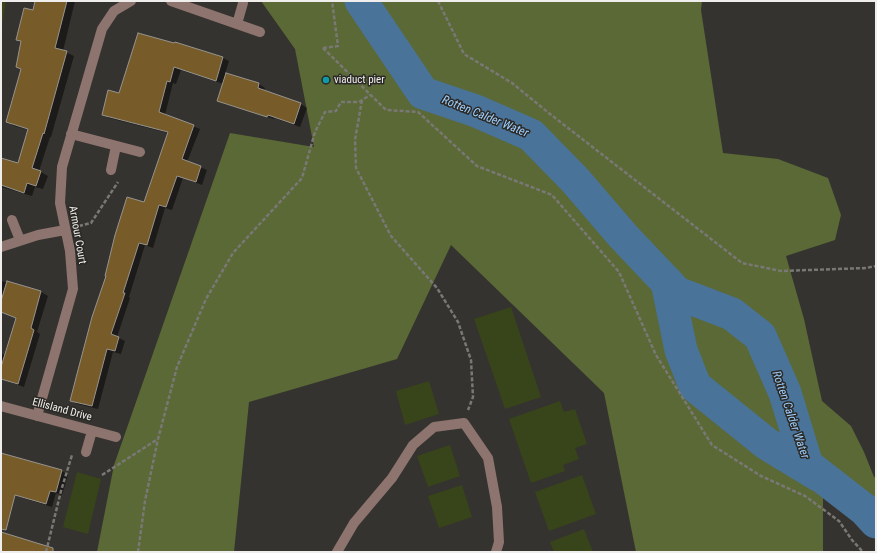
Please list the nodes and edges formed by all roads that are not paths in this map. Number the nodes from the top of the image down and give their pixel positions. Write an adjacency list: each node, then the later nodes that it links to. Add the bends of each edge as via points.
1 (131, 1): 6 (street, Armour Court, via 114,11 102,29)
2 (171, 1): 4 (street)
3 (243, 3): 4 (street)
4 (237, 24): 5 (street)
5 (260, 32)
6 (71, 134): 7 (street); 11 (street, Armour Court, via 62,167 60,204)
7 (116, 146): 8 (street); 9 (street)
8 (140, 152)
9 (111, 170)
10 (12, 220): 12 (street)
11 (65, 230): 12 (street); 15 (street, Armour Court, via 70,251 73,289)
12 (20, 240): 13 (street)
13 (1, 247)
14 (1, 406): 15 (street, Ellisland Drive)
15 (37, 416): 16 (street, Ellisland Drive)
16 (92, 431): 17 (street, Ellisland Drive); 18 (street)
17 (116, 437)
18 (86, 452)
19 (337, 552): 20 (street, via 354,523 392,478 413,444 434,428 464,423 488,458 497,507 499,542)
20 (496, 552)

